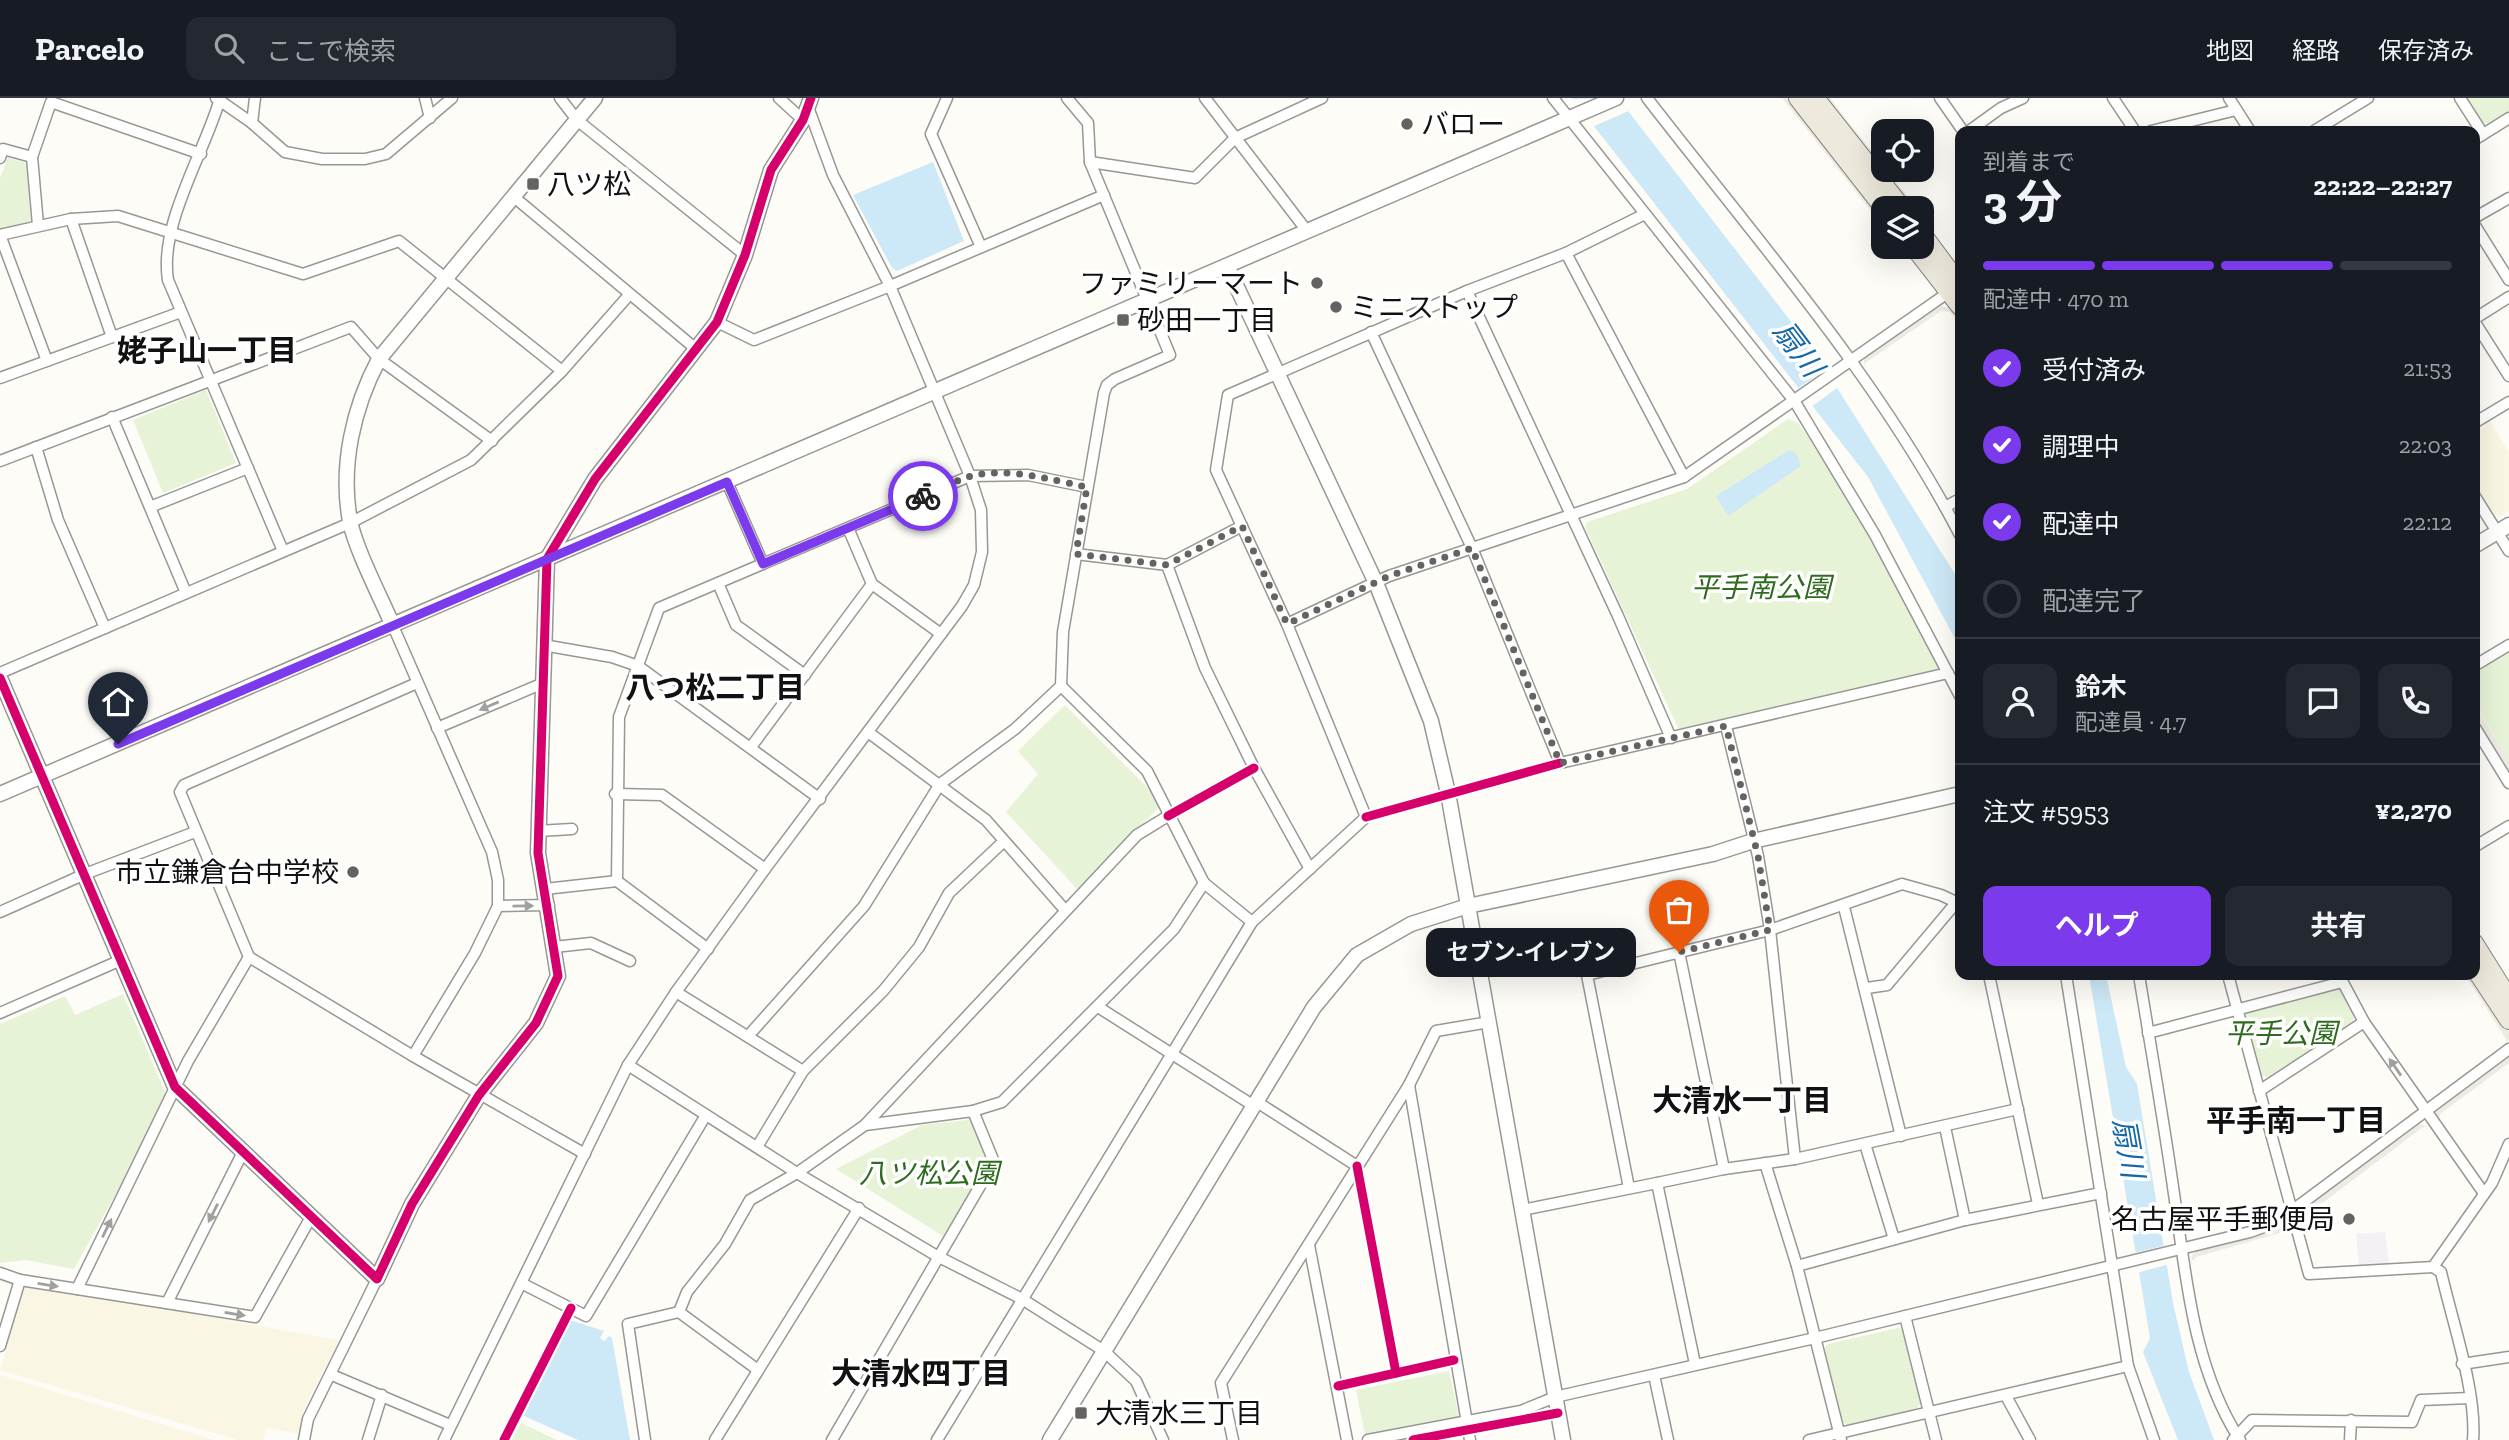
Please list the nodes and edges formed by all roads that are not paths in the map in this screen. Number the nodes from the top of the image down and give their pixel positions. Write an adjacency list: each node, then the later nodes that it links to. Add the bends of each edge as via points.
1 (255, 98): 30 (street)
2 (425, 98): 27 (street)
3 (452, 98): 27 (street)
4 (560, 98): 29 (street)
5 (595, 98): 29 (street)
6 (779, 98): 24 (street)
7 (947, 98): 57 (street, via 932,134)
8 (1067, 98): 43 (street, via 1088,123)
9 (1205, 98): 39 (street)
10 (1553, 98): 26 (street)
11 (1616, 98): 26 (street)
12 (1647, 98): 81 (street)
13 (1798, 98): 45 (main road)
14 (1815, 98): 46 (main road)
15 (1940, 98): 31 (street)
16 (2023, 98): 32 (street)
17 (2113, 98): 33 (street)
18 (2228, 98): 25 (street)
19 (2368, 98): 23 (street)
20 (2460, 98): 37 (street)
21 (1319, 99): 39 (street)
22 (218, 100): 30 (street); 40 (street)
23 (2355, 101): 36 (street)
24 (807, 109): 59 (street, via 771,170); 65 (street, via 833,175)
25 (2236, 110): 34 (street); 35 (street)
26 (1574, 115): 49 (street); 54 (street)
27 (430, 117): 30 (street, via 386,154 365,159 322,159 285,152)
28 (2509, 118): 38 (street)
29 (577, 120): 47 (street); 59 (street)
30 (252, 123)
31 (1960, 126)
32 (1976, 126)
33 (2132, 126)
34 (2171, 126)
35 (2247, 126)
36 (2321, 126)
37 (2474, 126)
38 (2480, 136)
39 (1235, 138): 43 (street, via 1195,178); 54 (street)
40 (201, 154): 41 (street, via 51,102); 53 (street)
41 (32, 157): 42 (street, via 3,149); 52 (street)
42 (0, 158)
43 (1090, 162): 44 (street)
44 (1104, 195): 57 (street); 72 (street)
45 (1875, 196)
46 (1893, 196)
47 (514, 197): 63 (street); 69 (street)
48 (2509, 198): 50 (street)
49 (1645, 214): 58 (street); 89 (street)
50 (2480, 215)
51 (71, 219): 52 (street); 53 (street, via 118,216); 78 (street)
52 (38, 225): 56 (street)
53 (171, 230): 63 (street, via 303,274 399,241); 73 (street, via 165,262)
54 (1307, 231): 62 (street)
55 (2480, 234): 64 (street)
56 (0, 235): 82 (street)
57 (981, 247): 65 (street)
58 (1566, 253): 66 (street); 98 (street)
59 (745, 255): 75 (street)
60 (1934, 255): 67 (main road)
61 (1925, 259): 68 (main road)
62 (1227, 266): 72 (street); 84 (street)
63 (446, 279): 80 (street); 83 (street)
64 (2509, 280)
65 (890, 286): 75 (street, via 754,340); 88 (street)
66 (1468, 290): 77 (street); 105 (street)
67 (1955, 292)
68 (1955, 293)
69 (629, 295): 79 (street); 83 (street)
70 (1955, 295): 81 (street)
71 (2509, 297): 74 (street)
72 (1148, 300): 88 (street); 100 (street, via 1170,355 1107,385)
73 (181, 312): 78 (street); 87 (street)
74 (2480, 316)
75 (717, 322): 79 (street)
76 (2480, 330): 85 (street)
77 (1371, 332): 84 (street); 112 (street)
78 (112, 337): 82 (street)
79 (696, 349): 116 (street, via 595,479)
80 (379, 359): 87 (street, via 351,327); 93 (street); 106 (street, via 356,411 351,438 347,472)
81 (1851, 359): 89 (street); 104 (street, via 1903,434)
82 (47, 361): 86 (street)
83 (562, 371): 93 (street)
84 (1277, 373): 107 (street, via 1228,395 1216,470); 120 (street)
85 (2509, 376)
86 (0, 378)
87 (210, 379): 91 (street); 96 (street)
88 (937, 391): 97 (street); 99 (street)
89 (1799, 398): 98 (street); 131 (street)
90 (2509, 402): 92 (street)
91 (112, 417): 94 (street); 103 (street)
92 (2480, 419)
93 (492, 441): 106 (street, via 471,460)
94 (36, 447): 95 (street); 125 (street, via 58,520)
95 (0, 461)
96 (248, 468): 103 (street); 113 (street)
97 (970, 476): 100 (street, via 1028,475); 109 (street); 126 (street, via 981,510 979,567 962,606)
98 (1684, 477): 105 (street)
99 (727, 482): 116 (street); 117 (street)
100 (1087, 487): 115 (street)
101 (1955, 502): 104 (street)
102 (2480, 502): 110 (street)
103 (150, 507): 122 (street)
104 (1945, 507): 108 (street)
105 (1571, 516): 112 (street); 142 (street)
106 (350, 523): 113 (street); 124 (street)
107 (1242, 526): 118 (street); 123 (street)
108 (1955, 526)
109 (848, 528): 117 (street); 121 (street)
110 (2503, 529): 111 (street); 114 (street)
111 (2480, 542)
112 (1472, 548): 120 (street); 142 (street, via 1560,763)
113 (283, 551): 122 (street)
114 (2509, 551)
115 (1076, 554): 118 (street); 136 (street, via 1063,632)
116 (547, 559): 124 (street); 127 (street)
117 (763, 564): 119 (street)
118 (1167, 565): 160 (street, via 1205,668)
119 (718, 583): 130 (street, via 659,608); 132 (street, via 736,625)
120 (1376, 583): 123 (street); 168 (street, via 1431,721)
121 (872, 584): 126 (street); 132 (street)
122 (186, 593): 125 (street)
123 (1287, 624): 160 (street, via 1366,817)
124 (393, 626): 134 (street); 144 (street)
125 (105, 628): 133 (street)
126 (941, 634): 140 (street)
127 (543, 645): 130 (street); 135 (street)
128 (2509, 645): 129 (street)
129 (2480, 662)
130 (638, 666): 143 (street); 148 (street, via 618,717)
131 (1948, 673): 137 (street); 138 (street)
132 (805, 674): 143 (street)
133 (0, 675): 144 (street)
134 (417, 683): 139 (street); 155 (street, via 184,785 180,792)
135 (541, 684): 139 (street, one-way to 139); 154 (street)
136 (1061, 685): 146 (street, via 1014,729); 151 (street, via 1147,771)
137 (1955, 686)
138 (1726, 726): 142 (street); 156 (street)
139 (438, 728): 167 (street, via 492,852)
140 (868, 732): 146 (street); 150 (street)
141 (2480, 736): 145 (street)
142 (1671, 738)
143 (751, 747): 150 (street)
144 (43, 776): 147 (street); 161 (street)
145 (2509, 783)
146 (940, 784): 157 (street, via 985,820); 199 (street, via 864,906)
147 (0, 794)
148 (615, 794): 159 (street, via 662,795); 162 (street)
149 (1955, 795): 156 (street)
150 (820, 799): 159 (street)
151 (1168, 816): 163 (street); 171 (street, via 1137,835)
152 (2509, 826): 158 (street)
153 (572, 829): 154 (street)
154 (538, 831): 164 (street)
155 (195, 832): 161 (street); 179 (street)
156 (1753, 841): 168 (street, via 1713,854); 174 (street)
157 (1003, 842): 171 (street); 204 (street, via 949,893 919,947 883,991)
158 (2480, 843)
159 (765, 869): 176 (street)
160 (1310, 869): 173 (street)
161 (85, 874): 172 (street); 180 (street)
162 (617, 881): 164 (street); 176 (street)
163 (1204, 883): 173 (street); 192 (street, via 1174,929)
164 (545, 889): 166 (street)
165 (1955, 902): 169 (street, via 1902,884)
166 (549, 905): 167 (street, one-way to 166); 175 (street)
167 (498, 906): 202 (street)
168 (1468, 906): 196 (street); 209 (street, via 1411,924 1357,955 1314,1007)
169 (1844, 906): 174 (street); 189 (street)
170 (1955, 907): 189 (street, via 1886,985)
171 (1065, 910): 214 (street)
172 (0, 912)
173 (1252, 922): 201 (street)
174 (1770, 930): 177 (street); 222 (street)
175 (554, 947): 181 (street, via 591,943); 208 (street, via 558,976 536,1023)
176 (708, 949): 190 (street)
177 (1679, 952): 225 (street); 228 (street, via 1587,975)
178 (2480, 953): 191 (main road)
179 (249, 957): 202 (street); 206 (street)
180 (121, 960): 194 (street); 206 (street)
181 (630, 961)
182 (2480, 976): 195 (main road)
183 (1990, 980): 210 (street)
184 (2067, 980): 230 (street)
185 (2140, 980): 198 (street)
186 (2229, 980): 193 (street)
187 (2333, 980): 193 (street)
188 (2341, 980): 197 (street)
189 (1867, 988): 216 (street)
190 (677, 992): 199 (street); 203 (street)
191 (2509, 999)
192 (1098, 1007): 201 (street); 211 (street, via 1002,1102)
193 (2238, 1009): 198 (street); 207 (street)
194 (0, 1013)
195 (2509, 1020)
196 (1489, 1021): 205 (street, via 1436,1031); 233 (street)
197 (2364, 1022): 207 (street); 212 (street, one-way to 197)
198 (2148, 1033): 239 (street)
199 (749, 1035): 204 (street)
200 (2509, 1049): 212 (street)
201 (1173, 1053): 209 (street); 249 (street)
202 (412, 1056): 208 (street)
203 (628, 1065): 213 (street); 221 (street)
204 (803, 1071): 219 (street)
205 (1409, 1085): 224 (street); 269 (street)
206 (175, 1087): 220 (street); 248 (street, one-way to 206)
207 (2259, 1091): 234 (street)
208 (480, 1095): 221 (street); 245 (street, via 412,1204)
209 (1255, 1104): 224 (street); 255 (street)
210 (2018, 1108): 215 (street); 231 (street)
211 (973, 1111): 214 (street); 240 (street, via 994,1162)
212 (2426, 1112): 229 (street); 234 (street)
213 (706, 1115): 219 (street); 247 (street, via 586,1316)
214 (865, 1125): 226 (street)
215 (1945, 1127): 216 (street); 236 (street)
216 (1901, 1136): 217 (street)
217 (1865, 1144): 222 (street); 237 (street)
218 (2509, 1144): 229 (street, via 2492,1183)
219 (757, 1147): 226 (street)
220 (243, 1152): 235 (street); 250 (street, one-way to 250)
221 (584, 1154): 247 (street)
222 (1794, 1159): 223 (street)
223 (1765, 1163): 225 (street); 242 (street)
224 (1357, 1166): 238 (street)
225 (1724, 1169): 227 (street)
226 (797, 1173): 232 (street); 251 (street, via 750,1200 725,1244 687,1292)
227 (1657, 1183): 228 (street); 257 (street)
228 (1629, 1188): 233 (street)
229 (2483, 1192): 243 (street)
230 (2101, 1193): 231 (street); 241 (street)
231 (2038, 1204): 236 (street)
232 (859, 1208): 240 (street); 260 (street)
233 (1522, 1210): 265 (street)
234 (2291, 1211): 239 (street, via 2250,1232); 243 (street, via 2309,1274)
235 (311, 1217): 245 (street); 250 (street, one-way to 235, via 254,1317)
236 (1965, 1220): 237 (street)
237 (1894, 1240): 242 (street)
238 (1309, 1245): 282 (street, via 1221,1383); 283 (street)
239 (2182, 1248): 241 (street); 272 (street, via 2202,1352 2212,1387)
240 (937, 1256): 249 (street); 278 (street)
241 (2115, 1265): 252 (street); 259 (street)
242 (1797, 1266): 253 (street)
243 (2433, 1267): 258 (street, via 2441,1272)
244 (0, 1273): 246 (street)
245 (377, 1279): 261 (street)
246 (20, 1280): 248 (street, one-way to 248); 254 (street)
247 (523, 1284): 270 (street)
248 (77, 1289): 250 (street)
249 (1022, 1299): 255 (street); 279 (street)
250 (167, 1303)
251 (679, 1312): 260 (street); 276 (street, via 628,1324)
252 (1905, 1316): 253 (street); 267 (street)
253 (1815, 1338): 257 (street); 271 (street)
254 (0, 1346)
255 (1104, 1351): 280 (street); 281 (street, via 1136,1381)
256 (2509, 1357): 258 (street)
257 (1695, 1364): 262 (street)
258 (2462, 1364): 266 (street)
259 (2128, 1366): 264 (street); 291 (street)
260 (758, 1370): 277 (street)
261 (332, 1375): 263 (street); 273 (street, via 308,1419)
262 (1654, 1375): 265 (street); 287 (street)
263 (382, 1395): 270 (street); 274 (street)
264 (2006, 1396): 267 (street); 290 (street)
265 (1555, 1397): 269 (street, via 1521,1411); 286 (street)
266 (2470, 1398): 268 (street, via 2421,1400 2412,1422); 293 (street)
267 (1929, 1411): 271 (street); 289 (street)
268 (2351, 1420): 272 (street, via 2252,1420); 292 (street)
269 (1466, 1422): 284 (street); 285 (street)
270 (450, 1425): 275 (street)
271 (1840, 1437): 288 (street)
272 (2236, 1438)
273 (304, 1440)
274 (368, 1440)
275 (444, 1440)
276 (645, 1440)
277 (715, 1440)
278 (832, 1440)
279 (937, 1440)
280 (1050, 1440)
281 (1163, 1440)
282 (1233, 1440)
283 (1347, 1440)
284 (1368, 1440)
285 (1470, 1440)
286 (1563, 1440)
287 (1668, 1440)
288 (1809, 1440)
289 (1936, 1440)
290 (2030, 1440)
291 (2154, 1440)
292 (2350, 1440)
293 (2473, 1440)

